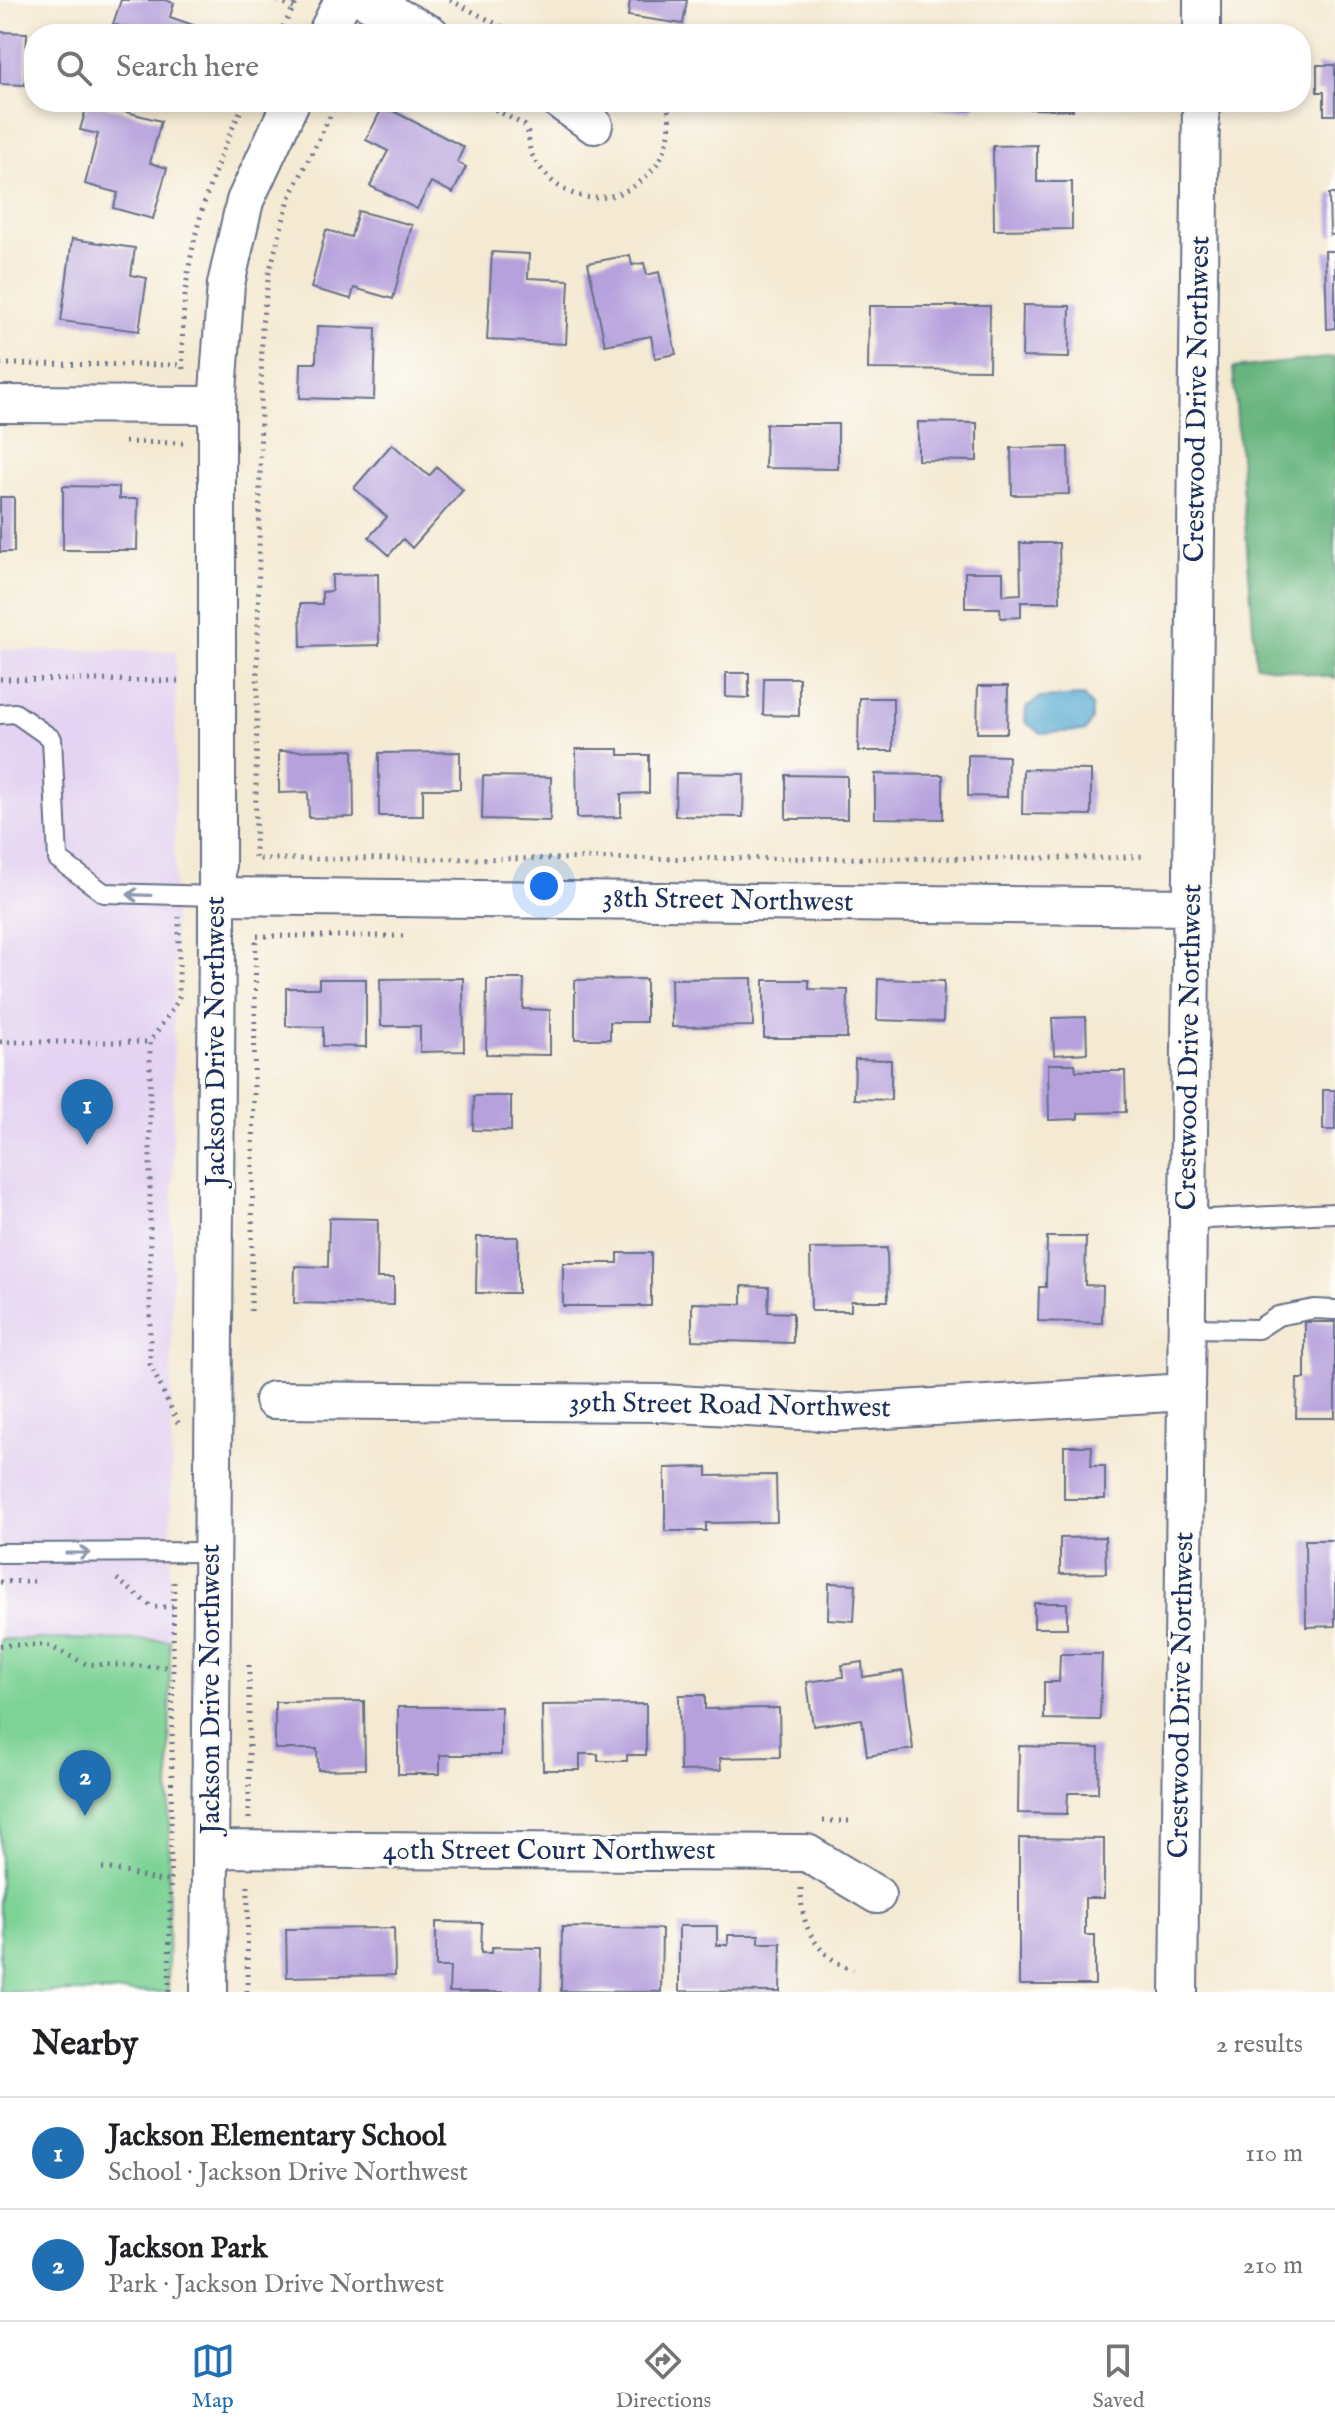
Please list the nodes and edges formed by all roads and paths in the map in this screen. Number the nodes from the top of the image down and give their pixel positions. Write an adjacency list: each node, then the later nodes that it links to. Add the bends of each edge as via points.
1 (278, 0): 7 (path)
2 (298, 0): 7 (path)
3 (343, 0): 9 (street)
4 (365, 0): 10 (street)
5 (450, 0): 11 (path)
6 (1202, 0): 12 (street)
7 (293, 7): 8 (path); 9 (path)
8 (284, 24)
9 (316, 24)
10 (412, 24)
11 (497, 24)
12 (1202, 24)
13 (286, 112): 21 (street, Jackson Drive Northwest, via 245,201 226,284)
14 (332, 112): 29 (path, via 289,199 262,324 255,859)
15 (575, 112): 17 (street)
16 (1201, 112): 32 (street, Crestwood Drive Northwest)
17 (594, 125)
18 (0, 364): 19 (path)
19 (196, 365)
20 (0, 404): 21 (street)
21 (217, 405): 31 (street, Jackson Drive Northwest)
22 (183, 431): 23 (path)
23 (183, 457)
24 (181, 668): 26 (path)
25 (0, 679): 26 (path)
26 (180, 681): 27 (path)
27 (180, 696)
28 (0, 714): 30 (lane, one-way to 28, via 104,893 58,859 52,739 15,713)
29 (1146, 856)
30 (180, 896): 31 (lane); 35 (path, via 179,999)
31 (217, 896): 32 (street, 38th Street Northwest); 45 (street, Jackson Drive Northwest)
32 (1192, 907): 37 (street, Crestwood Drive Northwest)
33 (256, 936): 39 (path)
34 (0, 1042): 35 (path)
35 (150, 1042): 43 (path, via 150,1364 179,1424)
36 (1335, 1213): 37 (lane)
37 (1188, 1220): 40 (street, Crestwood Drive Northwest)
38 (1335, 1310): 40 (lane, via 1278,1316 1258,1329)
39 (251, 1315)
40 (1187, 1328): 41 (street, Crestwood Drive Northwest)
41 (1186, 1392): 42 (street, 39th Street Road Northwest, via 834,1413 661,1403); 68 (street, Crestwood Drive Northwest)
42 (273, 1400)
43 (178, 1438)
44 (175, 1552): 45 (lane); 46 (lane, one-way to 44); 50 (path)
45 (212, 1552): 57 (street, Jackson Drive Northwest)
46 (0, 1553)
47 (104, 1580): 50 (path, via 119,1579 152,1607)
48 (45, 1581): 49 (path)
49 (0, 1582)
50 (173, 1607): 53 (path)
51 (0, 1645): 53 (path, via 47,1645 86,1664)
52 (249, 1645): 54 (path, via 249,1819)
53 (171, 1667): 59 (path)
54 (265, 1819)
55 (809, 1821): 56 (path)
56 (854, 1821)
57 (210, 1849): 63 (street, 40th Street Court Northwest, via 807,1853); 66 (street, Jackson Drive Northwest)
58 (102, 1868): 59 (path)
59 (170, 1881): 60 (path); 65 (path)
60 (179, 1881)
61 (248, 1881): 67 (path)
62 (802, 1883): 64 (path, via 803,1917 813,1941)
63 (877, 1895)
64 (853, 1970)
65 (169, 1992)
66 (209, 1992)
67 (247, 1992)
68 (1179, 1992)

